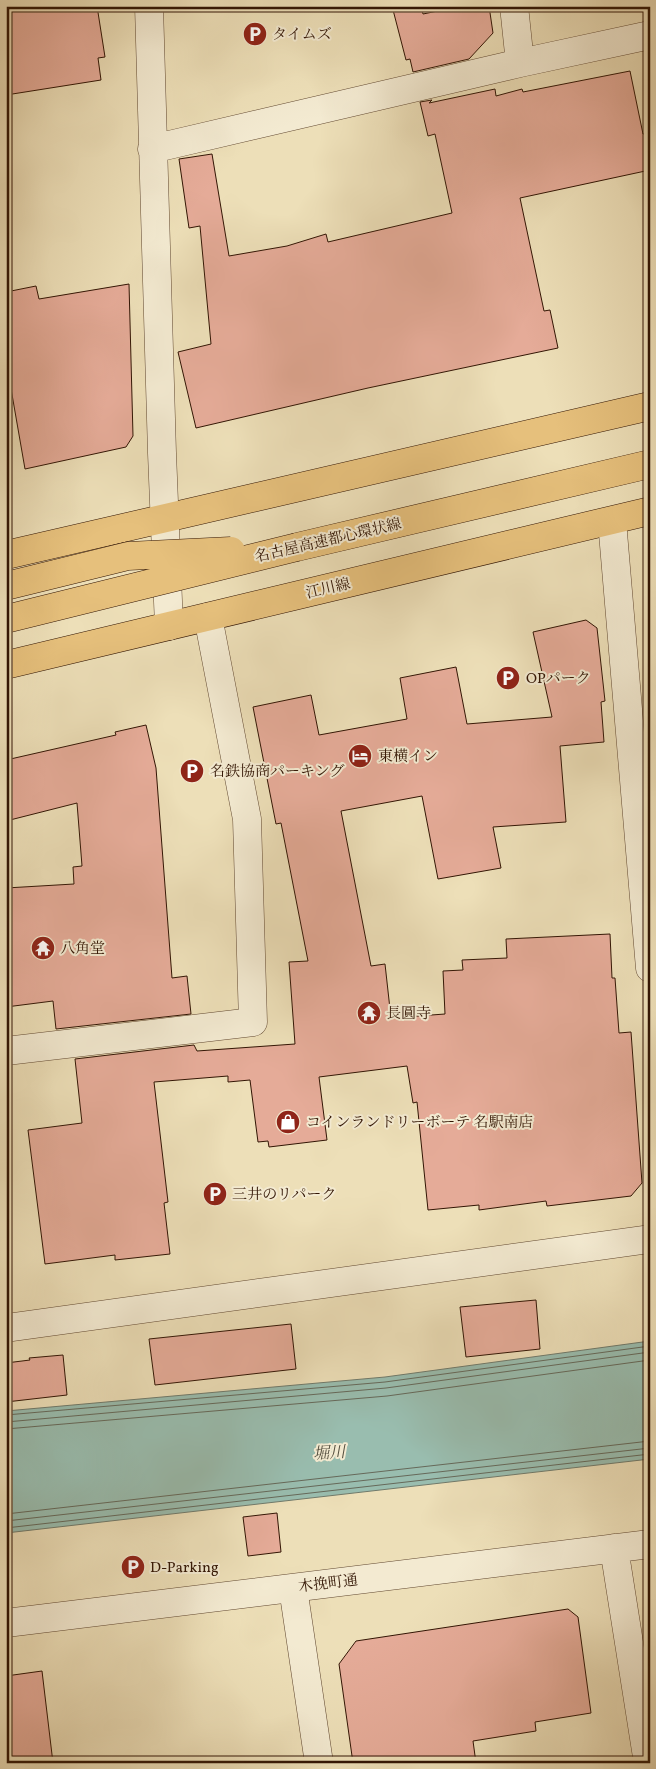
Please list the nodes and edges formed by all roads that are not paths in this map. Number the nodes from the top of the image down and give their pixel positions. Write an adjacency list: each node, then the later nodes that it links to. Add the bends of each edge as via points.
1 (149, 6): 5 (street)
2 (514, 6): 4 (street)
3 (650, 35): 4 (street)
4 (520, 63): 5 (street)
5 (152, 149): 9 (street)
6 (650, 406): 9 (main road)
7 (650, 464): 11 (main road, 名古屋高速都心環状線)
8 (650, 511): 10 (main road, 江川線)
9 (164, 519): 12 (main road); 16 (street)
10 (612, 521): 14 (main road, 江川線); 18 (street)
11 (297, 547): 13 (main road, bridge, via 128,556); 15 (main road, 名古屋高速都心環状線, bridge)
12 (6, 555)
13 (6, 586)
14 (208, 617): 16 (main road, 江川線); 19 (street, via 247,819 253,1022)
15 (6, 619)
16 (169, 626): 17 (main road, 江川線)
17 (6, 665)
18 (650, 968)
19 (6, 1051)
20 (650, 1239): 21 (street)
21 (6, 1328)
22 (650, 1544): 23 (street, 木挽町通)
23 (614, 1548): 24 (street, 木挽町通); 27 (street)
24 (293, 1588): 25 (street, 木挽町通); 26 (street)
25 (6, 1623)
26 (319, 1763)
27 (648, 1763)

